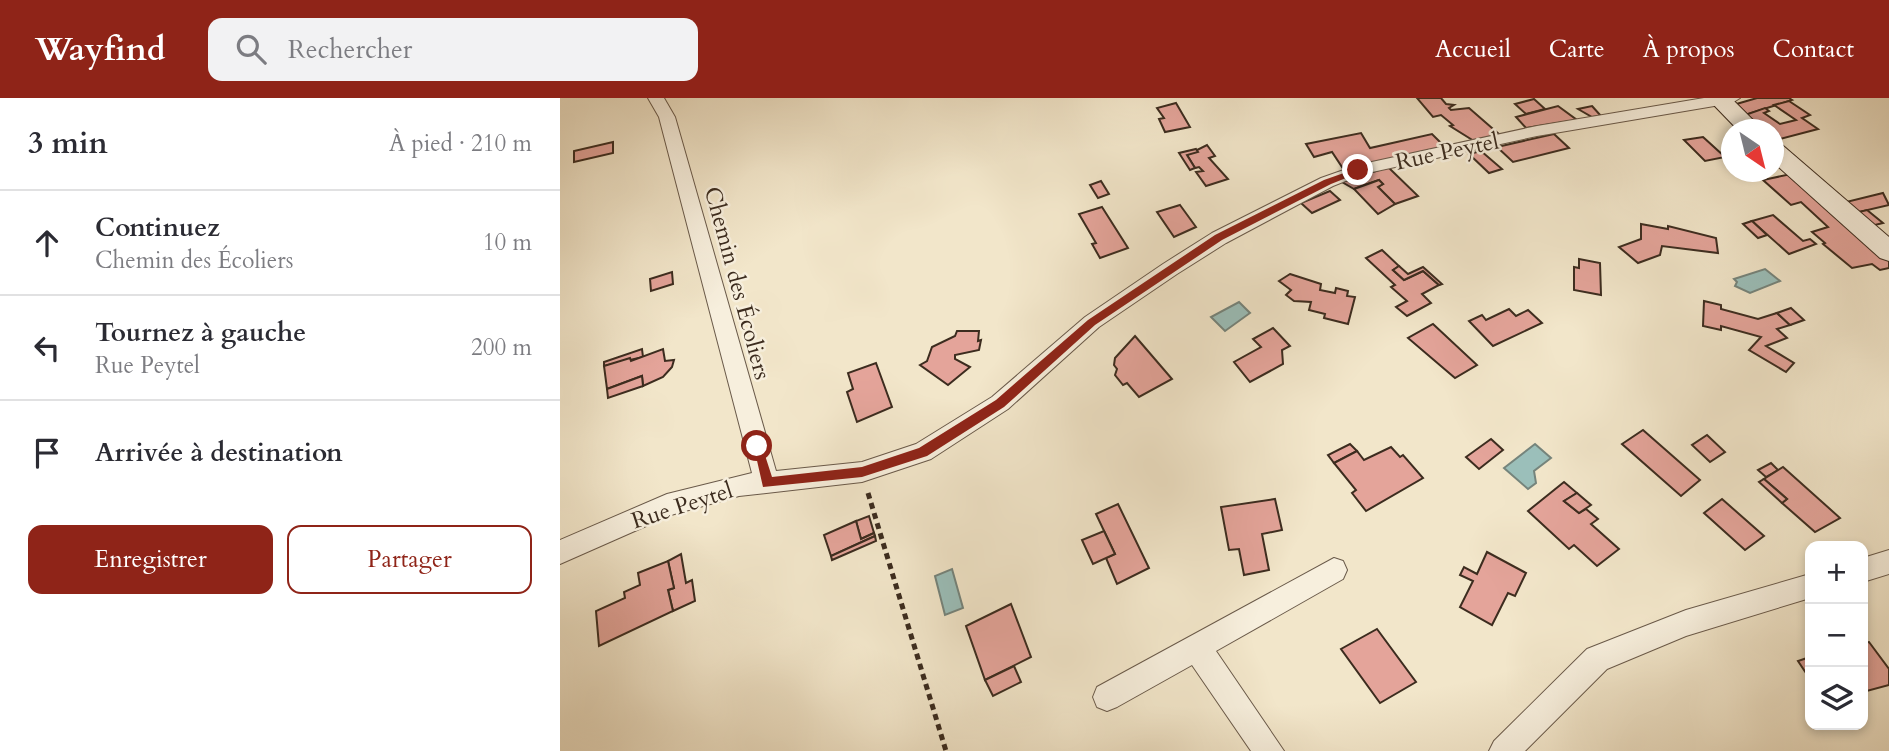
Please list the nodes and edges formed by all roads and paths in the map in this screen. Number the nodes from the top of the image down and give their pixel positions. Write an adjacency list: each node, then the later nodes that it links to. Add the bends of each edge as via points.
1 (656, 98): 7 (street, Chemin des Écoliers, via 667,117)
2 (1723, 99): 3 (main road); 6 (street, Rue Peytel, via 1537,131 1358,170 1328,182 1219,238 1170,269 1091,322 1000,403 923,452)
3 (1742, 119)
4 (1784, 159): 5 (main road)
5 (1889, 252)
6 (862, 472): 7 (street, Rue Peytel); 15 (path)
7 (767, 483): 8 (street, Rue Peytel, via 739,485 667,505)
8 (560, 552)
9 (1889, 562): 10 (street)
10 (1868, 568)
11 (1334, 570): 13 (street)
12 (1805, 587): 17 (street, via 1686,623 1597,659)
13 (1196, 647): 14 (street); 16 (street)
14 (1107, 697)
15 (946, 751)
16 (1269, 751)
17 (1504, 751)

